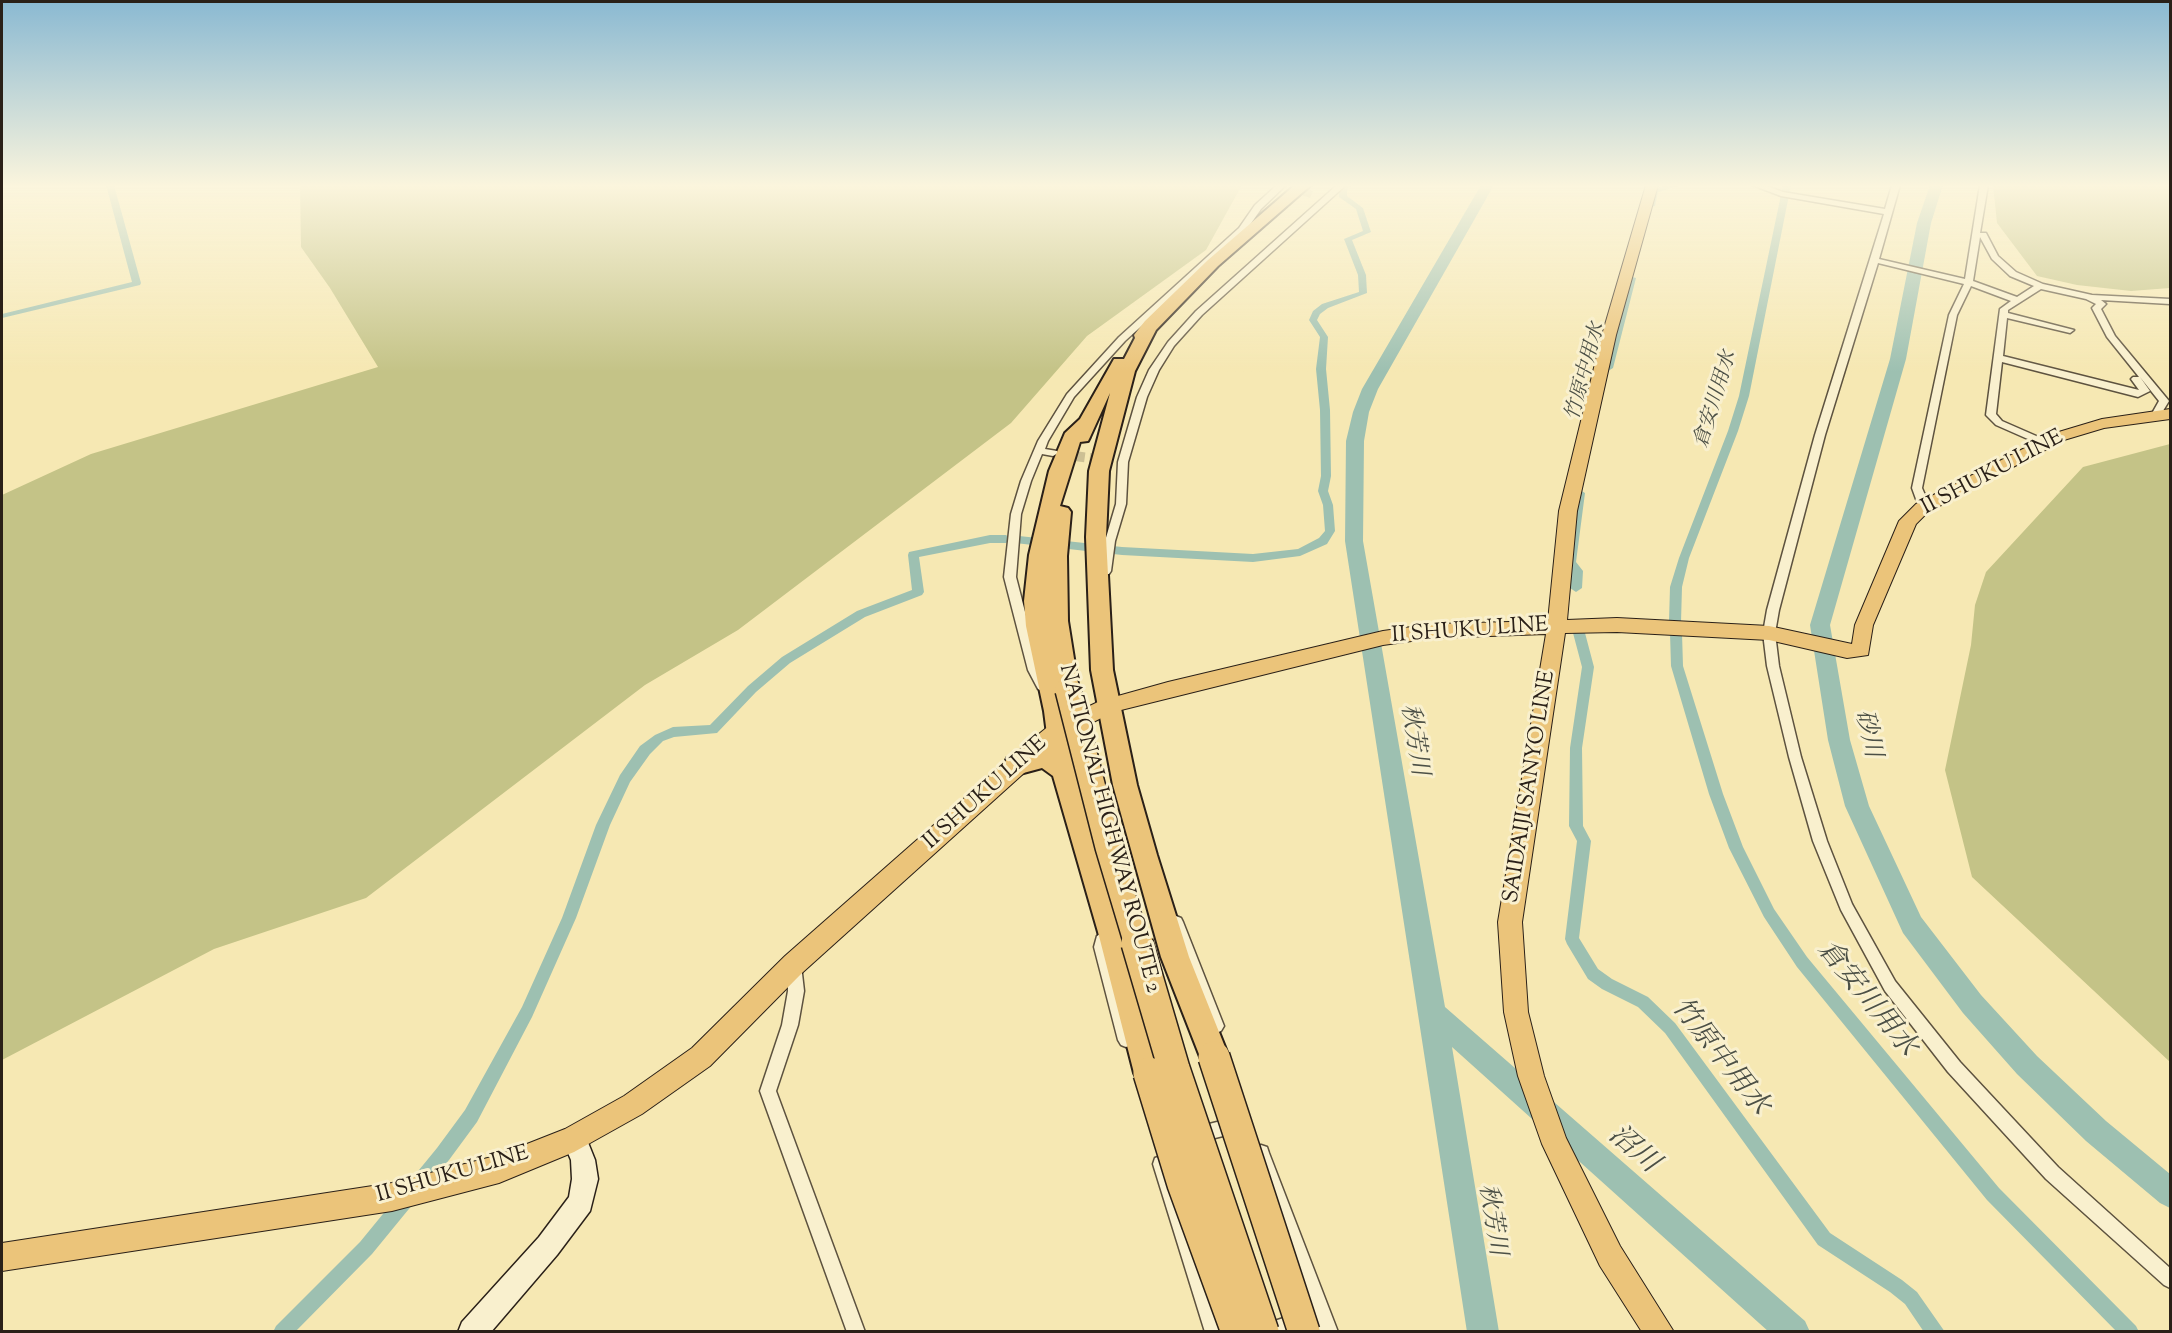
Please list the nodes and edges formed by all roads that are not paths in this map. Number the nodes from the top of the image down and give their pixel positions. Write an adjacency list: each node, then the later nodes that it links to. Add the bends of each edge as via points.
1 (1224, 247): 21 (street, via 1122,339 1070,396)
2 (1232, 247): 15 (highway)
3 (1272, 247): 24 (street, via 1171,344 1154,370 1118,462 1121,504)
4 (1634, 247): 25 (main road, SAIDAIJI SANYO LINE, via 1608,335 1568,511)
5 (1878, 247): 8 (street)
6 (1973, 247): 9 (street)
7 (1990, 247): 10 (street, via 2013,274)
8 (1875, 260): 9 (street); 26 (street, via 1802,498)
9 (1967, 282): 12 (street); 23 (street, via 1953,315 1917,488 1920,497)
10 (2040, 286): 11 (street); 12 (street)
11 (2088, 296): 13 (street); 19 (street, via 2102,304 2096,308 2111,337 2164,401)
12 (2017, 300): 14 (street)
13 (2170, 301)
14 (2003, 314): 16 (street); 17 (street)
15 (1151, 324): 24 (highway, via 1126,371 1099,471); 28 (highway, via 1114,372 1086,423 1074,433 1059,471 1049,545 1035,601 1037,626)
16 (2070, 330)
17 (1998, 358): 18 (street, via 2138,394 2145,391); 20 (street, via 1991,416)
18 (2128, 370)
19 (2163, 416): 20 (main road, II SHUKU LINE, via 2102,424)
20 (2046, 444): 23 (main road, II SHUKU LINE)
21 (1039, 451): 22 (street); 28 (street, via 1026,481 1014,533 1010,577 1035,670)
22 (1053, 453)
23 (1930, 504): 26 (main road, II SHUKU LINE, via 1908,521 1864,626 1861,650 1847,651)
24 (1103, 546): 27 (highway, via 1099,620)
25 (1557, 626): 26 (main road, II SHUKU LINE, via 1617,625); 27 (main road, II SHUKU LINE, via 1432,631 1383,638); 46 (main road, SAIDAIJI SANYO LINE, via 1510,922 1516,1012 1531,1076 1555,1144 1610,1257)
26 (1775, 635): 39 (street, via 1773,666 1820,841 1846,906 1890,986 1954,1067 2052,1173)
27 (1107, 706): 28 (main road, II SHUKU LINE); 31 (highway, via 1125,785)
28 (1060, 711): 29 (main road, II SHUKU LINE); 30 (highway); 45 (highway, NATIONAL HIGHWAY ROUTE 2, bridge, via 1108,847 1174,1069)
29 (1016, 765): 30 (highway, via 1045,758); 34 (main road, II SHUKU LINE)
30 (1064, 770): 32 (highway)
31 (1134, 857): 32 (street); 35 (street, via 1184,940); 40 (highway, bridge, via 1214,1057 1262,1198)
32 (1093, 865): 33 (highway)
33 (1112, 932): 37 (street, via 1101,946); 44 (highway, bridge, via 1183,1184)
34 (794, 964): 36 (main road, II SHUKU LINE, via 701,1057 633,1105); 42 (street, via 796,992 790,1025 768,1091)
35 (1249, 1122): 37 (street); 40 (street)
36 (574, 1139): 38 (main road, II SHUKU LINE, via 499,1169 392,1197); 41 (street, via 583,1160 581,1202)
37 (1156, 1145): 43 (street)
38 (2, 1257)
39 (2170, 1280)
40 (1318, 1326): 45 (street)
41 (472, 1332)
42 (856, 1332)
43 (1214, 1332)
44 (1238, 1332)
45 (1264, 1332)
46 (1659, 1332)

